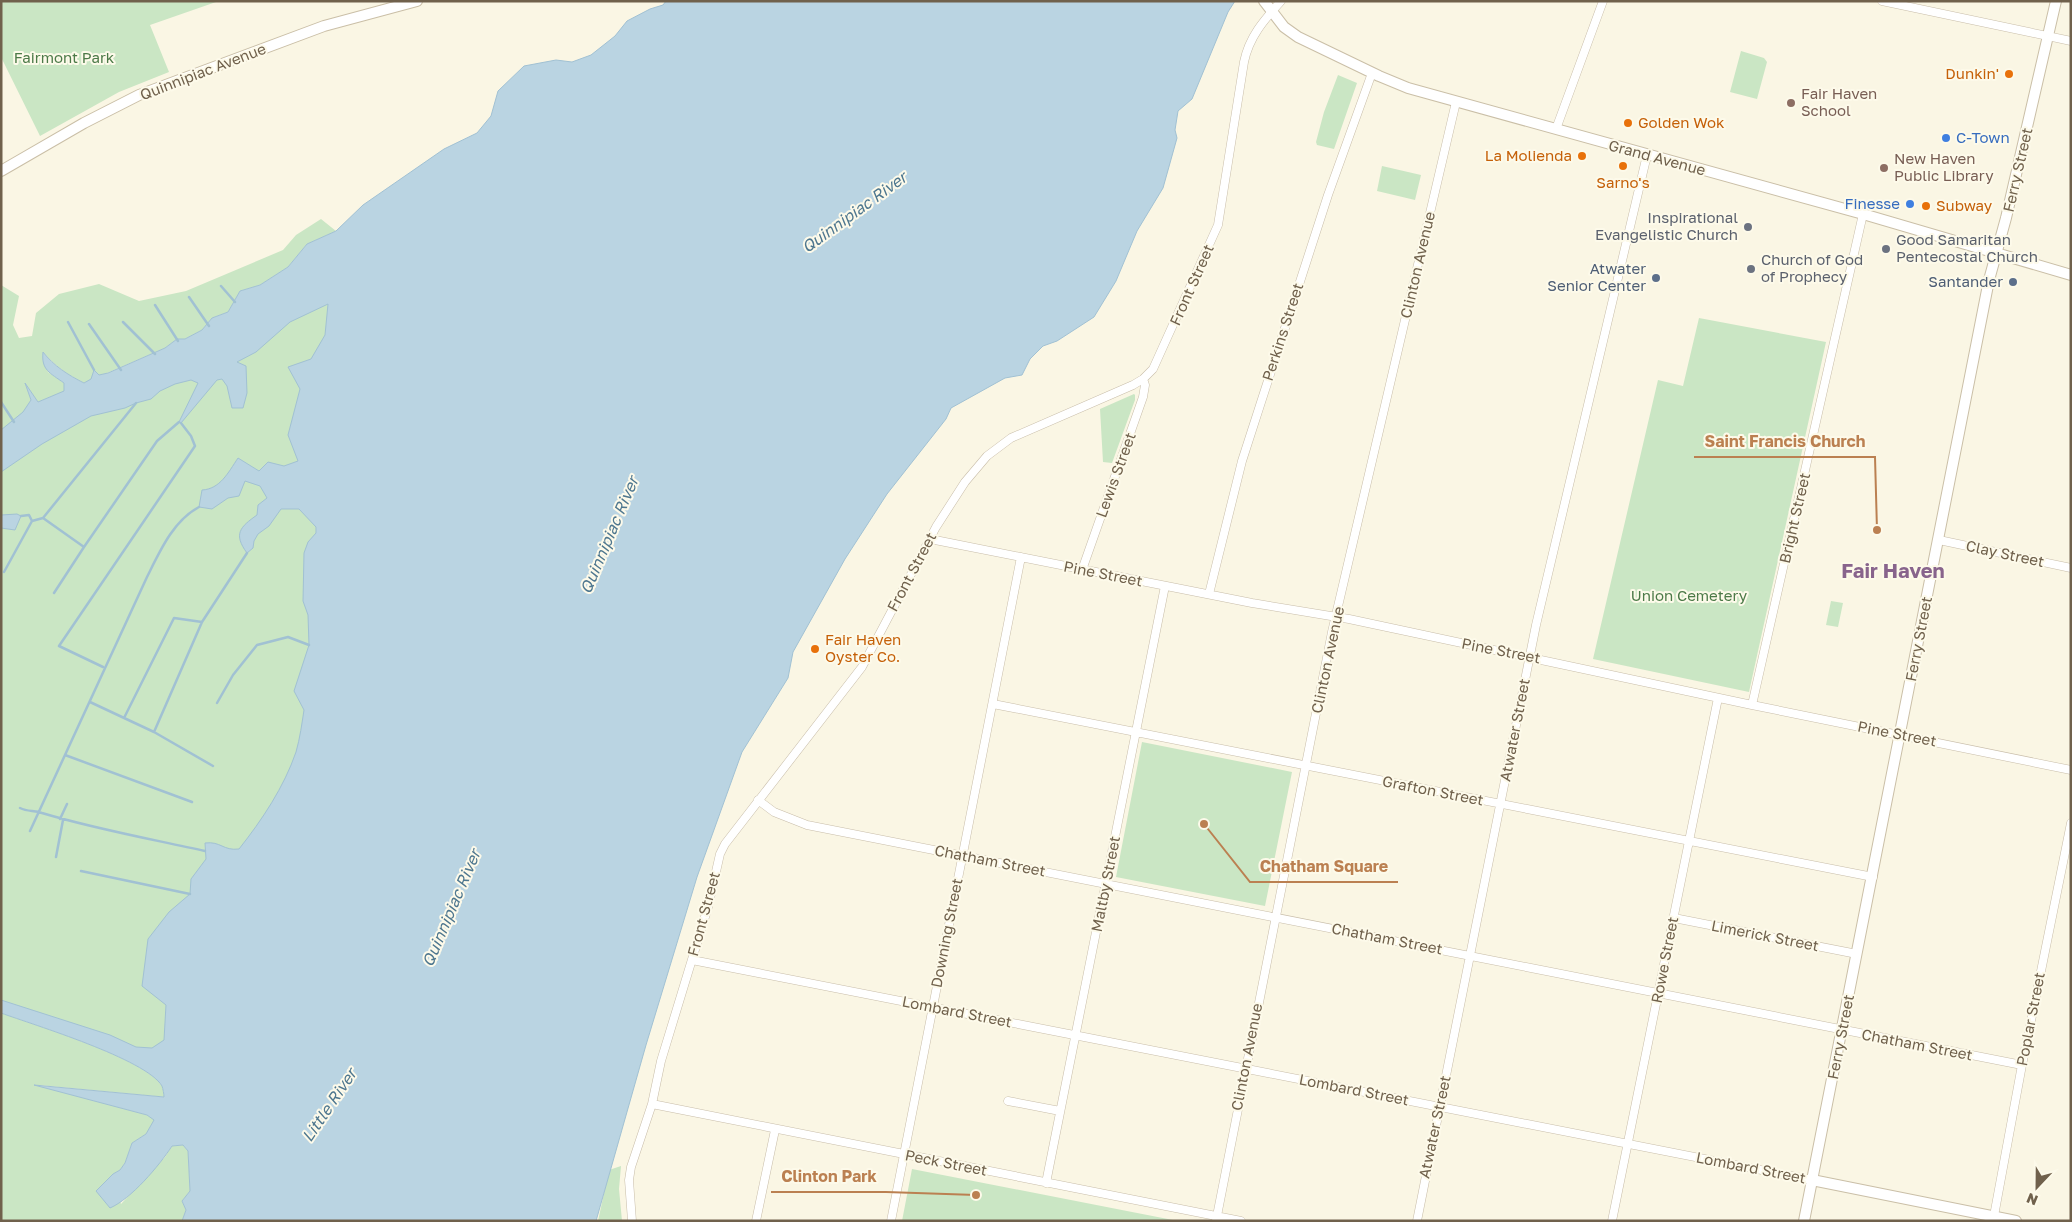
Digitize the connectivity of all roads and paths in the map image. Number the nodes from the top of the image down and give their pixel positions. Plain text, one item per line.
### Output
1 (417, 1) edge
2 (1264, 1) edge
3 (1281, 1) edge
4 (1603, 1) edge
5 (1882, 1) edge
6 (2056, 1) edge
7 (1272, 12) junction
8 (2048, 36) junction
9 (2071, 41) edge
10 (1372, 73) junction
11 (1456, 102) junction
12 (1556, 129) junction
13 (1647, 155) junction
14 (1, 171) edge
15 (1863, 214) junction
16 (1996, 253) junction
17 (2071, 275) edge
18 (1143, 379) junction
19 (930, 539) junction
20 (1939, 540) junction
21 (1021, 557) junction
22 (2071, 568) edge
23 (1082, 570) junction
24 (1165, 586) junction
25 (1209, 594) junction
26 (1336, 618) junction
27 (1529, 657) junction
28 (1718, 698) junction
29 (993, 704) junction
30 (1752, 705) junction
31 (1136, 732) junction
32 (1901, 734) junction
33 (1305, 766) junction
34 (2071, 770) edge
35 (758, 800) junction
36 (1500, 804) junction
37 (2071, 823) edge
38 (1690, 841) junction
39 (962, 855) junction
40 (1873, 877) junction
41 (1106, 884) junction
42 (1275, 917) junction
43 (1674, 918) junction
44 (1858, 954) junction
45 (1470, 955) junction
46 (692, 960) junction
47 (1658, 994) junction
48 (932, 1007) junction
49 (1842, 1030) junction
50 (1076, 1036) junction
51 (2022, 1065) junction
52 (1245, 1069) junction
53 (1008, 1101) dead end
54 (652, 1104) junction
55 (1440, 1107) junction
56 (1060, 1112) junction
57 (775, 1130) junction
58 (1628, 1144) junction
59 (905, 1155) junction
60 (1812, 1180) junction
61 (1046, 1183) junction
62 (1994, 1216) junction
63 (1216, 1218) edge
64 (633, 1221) edge
65 (756, 1221) edge
66 (891, 1221) edge
67 (1241, 1221) edge
68 (1417, 1221) edge
69 (1612, 1221) edge
70 (1804, 1221) edge
71 (2016, 1221) edge

1 - 14 main road, Quinnipiac Avenue
2 - 7 main road, Grand Avenue
3 - 7 street, Front Street
4 - 12 street
5 - 8 street
6 - 8 main road, Ferry Street
7 - 10 main road, Grand Avenue
7 - 18 street, Front Street
8 - 9 street
8 - 16 main road, Ferry Street
10 - 11 main road, Grand Avenue
10 - 25 street, Perkins Street
11 - 12 main road, Grand Avenue
11 - 26 street, Clinton Avenue
12 - 13 main road, Grand Avenue
13 - 15 main road, Grand Avenue
13 - 27 street, Atwater Street
15 - 16 main road, Grand Avenue
15 - 30 street, Bright Street
16 - 17 main road, Grand Avenue
16 - 20 main road, Ferry Street
18 - 19 street, Front Street
18 - 23 street, Lewis Street
19 - 21 street, Pine Street
19 - 35 street, Front Street
20 - 22 street, Clay Street
20 - 32 main road, Ferry Street
21 - 23 street, Pine Street
21 - 29 street, Downing Street
23 - 24 street, Pine Street
24 - 25 street, Pine Street
24 - 31 street, Maltby Street
25 - 26 street, Pine Street
26 - 27 street, Pine Street
26 - 33 street, Clinton Avenue
27 - 28 street, Pine Street
27 - 36 street, Atwater Street
28 - 30 street, Pine Street
28 - 38 street, Rowe Street
29 - 31 street, Grafton Street
29 - 39 street, Downing Street
30 - 32 street, Pine Street
31 - 33 street, Grafton Street
31 - 41 street, Maltby Street
32 - 34 street, Pine Street
32 - 40 main road, Ferry Street
33 - 36 street, Grafton Street
33 - 42 street, Clinton Avenue
35 - 39 street, Chatham Street
35 - 46 street, Front Street
36 - 38 street, Grafton Street
36 - 45 street, Atwater Street
37 - 51 street, Poplar Street
38 - 40 street, Grafton Street
38 - 43 street, Rowe Street
39 - 41 street, Chatham Street
39 - 48 street, Downing Street
40 - 44 main road, Ferry Street
41 - 42 street, Chatham Street
41 - 50 street, Maltby Street
42 - 45 street, Chatham Street
42 - 52 street, Clinton Avenue
43 - 44 street, Limerick Street
43 - 47 street, Rowe Street
44 - 49 main road, Ferry Street
45 - 47 street, Chatham Street
45 - 55 street, Atwater Street
46 - 48 street, Lombard Street
46 - 54 street, Front Street
47 - 49 street, Chatham Street
47 - 58 street, Rowe Street
48 - 50 street, Lombard Street
48 - 59 street, Downing Street
49 - 51 street, Chatham Street
49 - 60 main road, Ferry Street
50 - 52 street, Lombard Street
50 - 56 street, Maltby Street
51 - 62 street, Poplar Street
52 - 55 street, Lombard Street
52 - 63 street, Clinton Avenue
53 - 56 street
54 - 57 street, Peck Street
54 - 64 street, Front Street
55 - 58 street, Lombard Street
55 - 68 street, Atwater Street
56 - 61 street, Maltby Street
57 - 59 street, Peck Street
57 - 65 street
58 - 60 street, Lombard Street
58 - 69 street, Rowe Street
59 - 61 street, Peck Street
59 - 66 street, Downing Street
60 - 62 main road, Lombard Street
60 - 70 main road, Ferry Street
61 - 63 street, Peck Street
62 - 71 main road, Lombard Street
63 - 67 street, Peck Street

